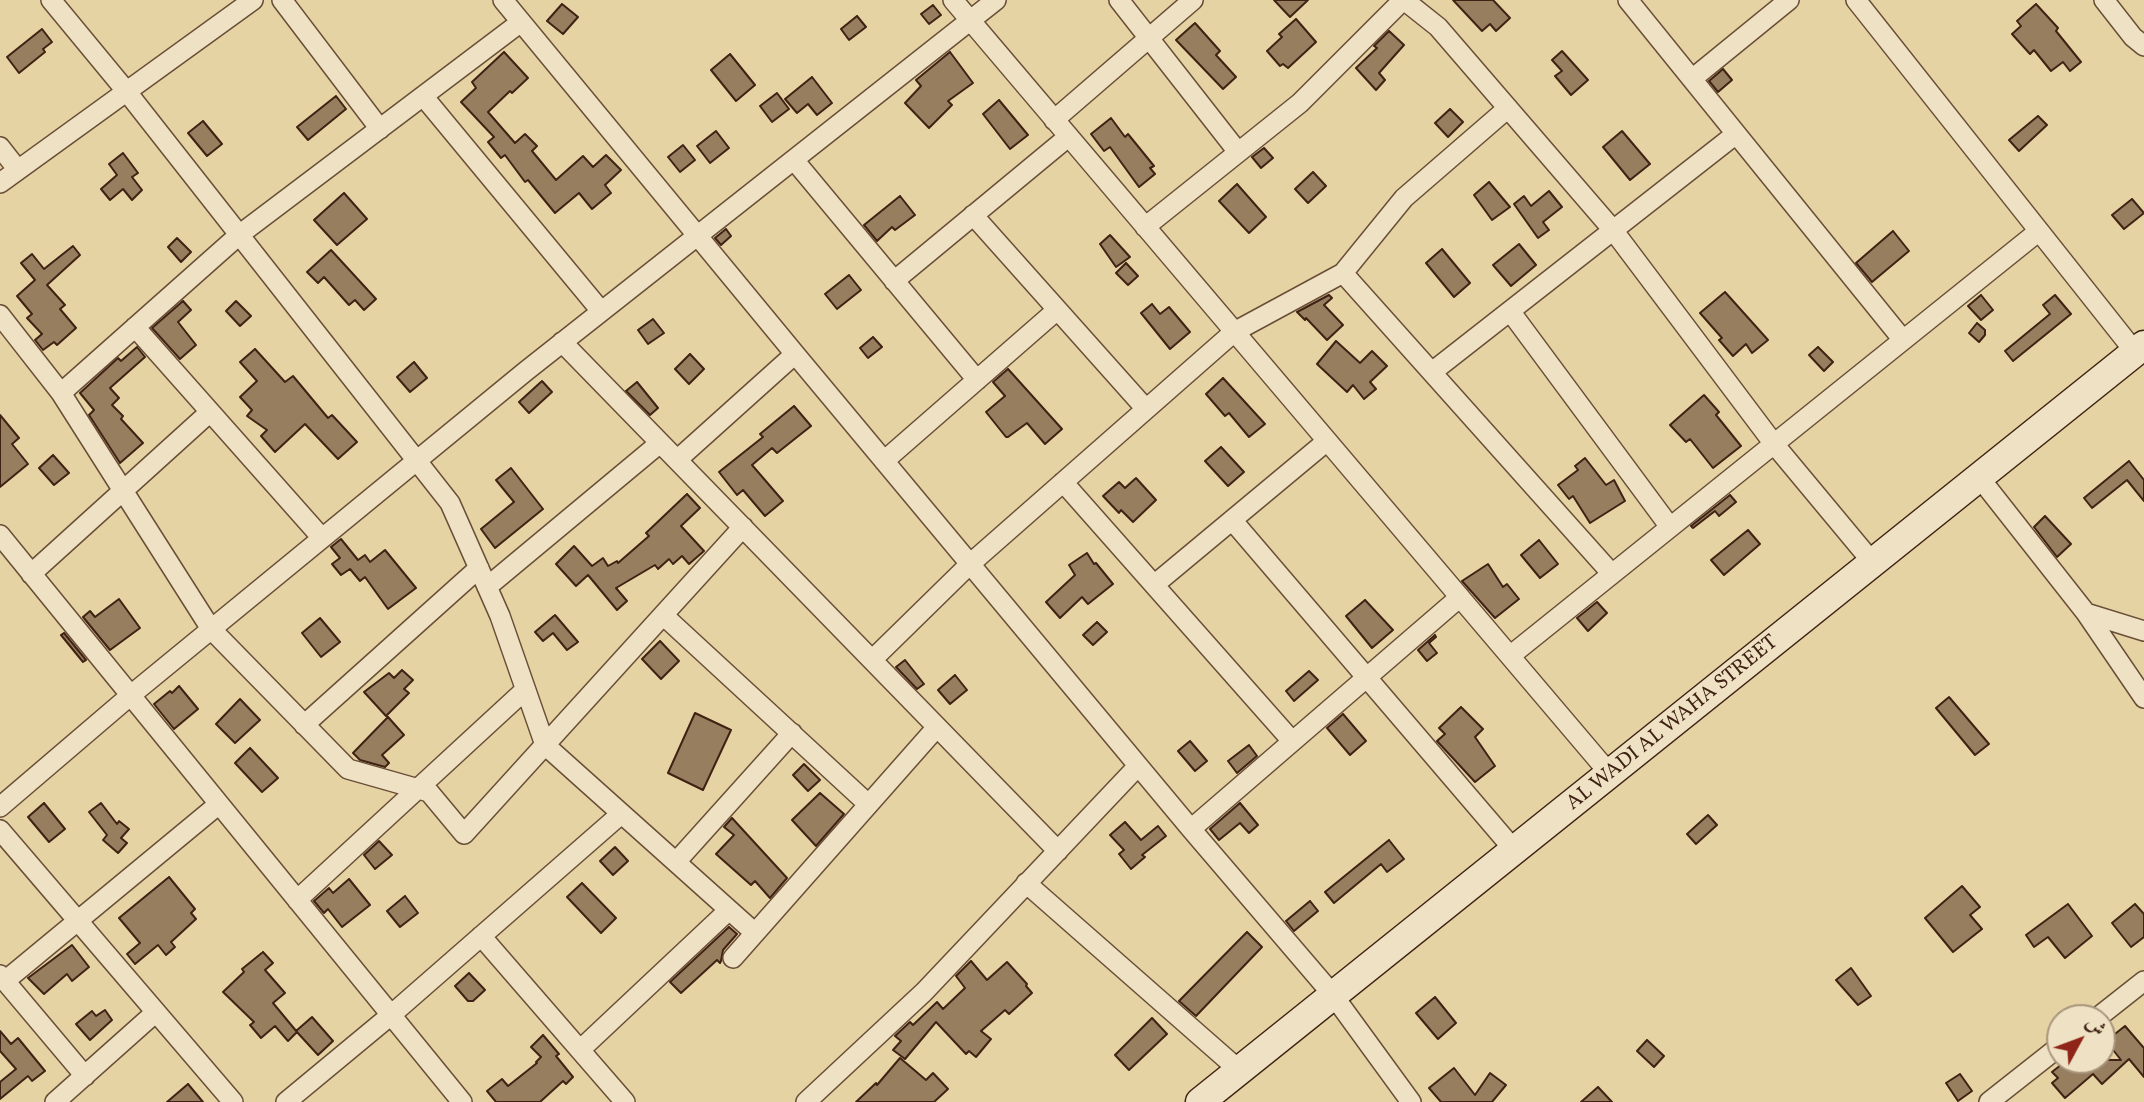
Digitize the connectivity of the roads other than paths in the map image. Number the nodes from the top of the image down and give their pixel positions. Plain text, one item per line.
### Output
1 (51, 0) edge
2 (253, 0) edge
3 (282, 0) edge
4 (503, 0) edge
5 (953, 0) edge
6 (996, 0) edge
7 (1119, 0) edge
8 (1193, 0) edge
9 (1403, 0) edge
10 (1628, 0) edge
11 (1790, 0) edge
12 (1856, 0) edge
13 (2104, 0) edge
14 (970, 21) junction
15 (521, 22) junction
16 (1149, 38) junction
17 (2144, 46) edge
18 (1692, 79) junction
19 (127, 93) junction
20 (423, 96) junction
21 (1508, 108) junction
22 (1054, 120) junction
23 (380, 129) junction
24 (1736, 134) junction
25 (1068, 137) junction
26 (0, 148) edge
27 (1238, 152) junction
28 (794, 160) junction
29 (18, 170) junction
30 (0, 183) edge
31 (973, 215) junction
32 (1145, 227) junction
33 (1613, 230) junction
34 (2039, 231) junction
35 (239, 235) junction
36 (697, 236) junction
37 (1343, 273) junction
38 (894, 281) junction
39 (1057, 310) junction
40 (601, 311) junction
41 (1510, 311) junction
42 (0, 315) edge
43 (135, 327) junction
44 (1234, 332) junction
45 (1903, 340) junction
46 (562, 342) junction
47 (2139, 349) edge
48 (795, 354) junction
49 (1432, 372) junction
50 (976, 380) junction
51 (61, 393) junction
52 (1146, 409) junction
53 (210, 412) junction
54 (1327, 441) junction
55 (660, 443) junction
56 (1774, 444) junction
57 (416, 460) junction
58 (677, 460) junction
59 (884, 461) junction
60 (1979, 477) junction
61 (1063, 482) junction
62 (123, 491) junction
63 (1231, 520) junction
64 (743, 527) junction
65 (1670, 527) junction
66 (0, 535) edge
67 (322, 538) junction
68 (1873, 563) junction
69 (970, 564) junction
70 (478, 568) junction
71 (31, 574) junction
72 (1612, 574) junction
73 (1154, 585) junction
74 (487, 587) junction
75 (1460, 597) junction
76 (2086, 613) junction
77 (663, 615) junction
78 (211, 629) junction
79 (2144, 631) edge
80 (1510, 656) junction
81 (872, 660) junction
82 (1366, 677) junction
83 (526, 690) junction
84 (131, 695) junction
85 (2144, 698) edge
86 (304, 725) junction
87 (937, 727) junction
88 (792, 733) junction
89 (1292, 741) junction
90 (545, 745) junction
91 (1138, 766) junction
92 (1610, 774) junction
93 (418, 789) junction
94 (219, 804) junction
95 (868, 804) junction
96 (0, 807) edge
97 (621, 814) junction
98 (1191, 829) junction
99 (0, 830) edge
100 (1058, 851) junction
101 (1515, 851) junction
102 (676, 862) junction
103 (1026, 883) junction
104 (297, 900) junction
105 (729, 910) junction
106 (78, 921) junction
107 (755, 933) junction
108 (481, 936) junction
109 (733, 958) dead end
110 (3, 978) edge
111 (2144, 981) edge
112 (1333, 995) junction
113 (2114, 1004) edge
114 (156, 1012) junction
115 (391, 1015) junction
116 (580, 1050) junction
117 (2046, 1057) edge
118 (1239, 1070) junction
119 (85, 1076) junction
120 (55, 1102) edge
121 (233, 1102) edge
122 (286, 1102) edge
123 (462, 1102) edge
124 (625, 1102) edge
125 (806, 1102) edge
126 (1200, 1102) edge
127 (1411, 1102) edge
128 (1989, 1102) edge

1 - 19 street
2 - 19 street
3 - 23 street
4 - 15 street
5 - 14 street
6 - 14 street
7 - 16 street
8 - 16 street
9 - 21 street
9 - 27 street
10 - 18 street
11 - 18 street
12 - 34 street
13 - 17 street
14 - 22 street
14 - 28 street
15 - 20 street
15 - 36 street
16 - 22 street
16 - 27 street
18 - 24 street
19 - 29 street
19 - 35 street
20 - 23 street
20 - 40 street
21 - 33 street
21 - 37 street
22 - 25 street
23 - 35 street
24 - 33 street
24 - 45 street
25 - 31 street
25 - 32 street
26 - 29 street
27 - 32 street
28 - 36 street
28 - 38 street
29 - 30 street
31 - 38 street
31 - 39 street
32 - 44 street
33 - 41 street
33 - 56 street
34 - 45 street
34 - 47 street
35 - 43 street
35 - 57 street
36 - 40 street
36 - 48 street
37 - 44 street
37 - 49 street
38 - 50 street
39 - 50 street
39 - 52 street
40 - 46 street
41 - 49 street
41 - 65 street
42 - 51 street
43 - 51 street
43 - 53 street
44 - 52 street
44 - 54 street
45 - 56 street
46 - 55 street
46 - 57 street
47 - 60 main road, AL WADI AL WAHA STREET
48 - 58 street
48 - 59 street
49 - 72 street
50 - 59 street
51 - 62 street
52 - 61 street
53 - 62 street
53 - 67 street
54 - 63 street
54 - 75 street
55 - 58 street
55 - 74 street
56 - 65 street
56 - 68 street
57 - 67 street
57 - 70 street
58 - 64 street
59 - 69 street
60 - 68 main road, AL WADI AL WAHA STREET
60 - 76 street
61 - 69 street
61 - 73 street
62 - 71 street
62 - 78 street
63 - 73 street
63 - 82 street
64 - 77 street
64 - 81 street
65 - 72 street
66 - 71 street
67 - 78 street
68 - 92 main road, AL WADI AL WAHA STREET
69 - 81 street
69 - 91 street
70 - 74 street
70 - 86 street
71 - 84 street
72 - 80 street
73 - 89 street
74 - 83 street
75 - 80 street
75 - 82 street
76 - 79 street
76 - 85 street
77 - 88 street
77 - 90 street
78 - 84 street
78 - 86 street
80 - 92 street
81 - 87 street
82 - 89 street
82 - 101 street
83 - 90 street
83 - 93 street
84 - 94 street
84 - 96 street
86 - 93 street
87 - 95 street
87 - 100 street
88 - 95 street
88 - 102 street
89 - 98 street
90 - 93 street
90 - 97 street
91 - 98 street
91 - 100 street
92 - 101 main road, AL WADI AL WAHA STREET
93 - 104 street
94 - 104 street
94 - 106 street
95 - 107 street
97 - 102 street
97 - 108 street
98 - 112 street
99 - 106 street
100 - 103 street
101 - 112 main road, AL WADI AL WAHA STREET
102 - 105 street
103 - 118 street
103 - 125 street
104 - 115 street
105 - 107 street
105 - 116 street
106 - 110 street
106 - 114 street
107 - 109 street
108 - 115 street
108 - 116 street
110 - 119 street
111 - 113 street
112 - 118 main road, AL WADI AL WAHA STREET
112 - 127 street
114 - 119 street
114 - 121 street
115 - 122 street
115 - 123 street
116 - 124 street
117 - 128 street
118 - 126 main road, AL WADI AL WAHA STREET
119 - 120 street

